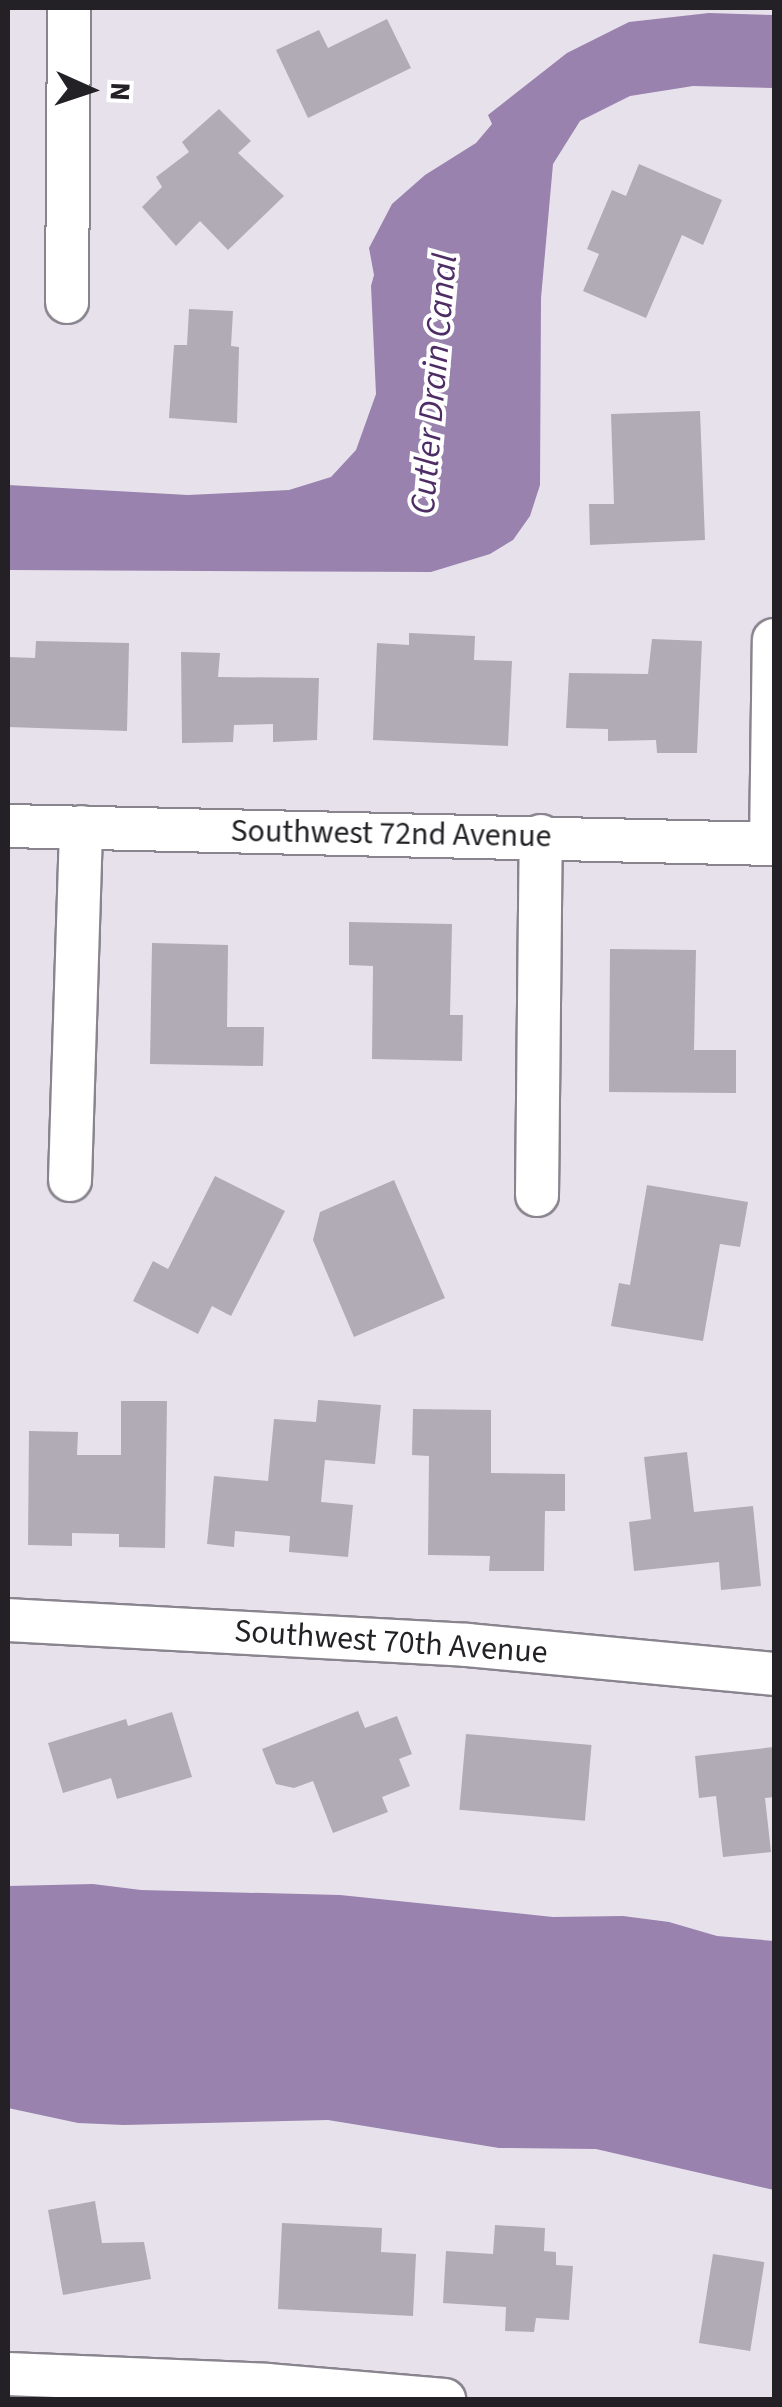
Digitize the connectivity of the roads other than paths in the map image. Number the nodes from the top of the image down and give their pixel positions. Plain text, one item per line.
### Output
1 (69, 8) edge
2 (67, 302) dead end
3 (774, 640) edge
4 (8, 826) edge
5 (81, 827) junction
6 (540, 836) junction
7 (773, 844) edge
8 (70, 1180) dead end
9 (537, 1196) dead end
10 (8, 1620) edge
11 (774, 1674) edge
12 (8, 2374) edge
13 (444, 2400) edge

1 - 2 street
3 - 7 street
4 - 5 street, Southwest 72nd Avenue
5 - 6 street, Southwest 72nd Avenue
5 - 8 street
6 - 7 street, Southwest 72nd Avenue
6 - 9 street
10 - 11 street, Southwest 70th Avenue
12 - 13 street

